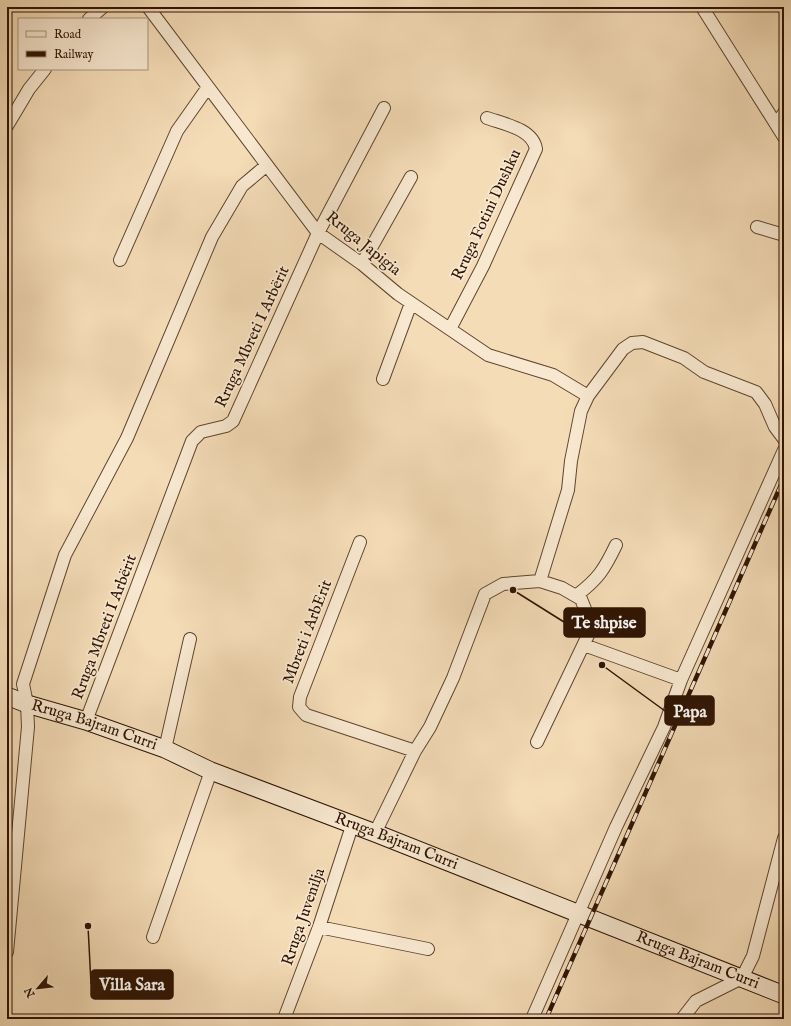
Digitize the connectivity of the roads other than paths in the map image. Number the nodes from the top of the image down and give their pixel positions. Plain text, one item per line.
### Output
1 (104, 7) edge
2 (148, 7) edge
3 (702, 7) edge
4 (90, 18) edge
5 (44, 70) edge
6 (208, 87) junction
7 (384, 108) dead end
8 (784, 113) edge
9 (487, 118) dead end
10 (777, 123) junction
11 (7, 126) edge
12 (784, 137) edge
13 (267, 165) junction
14 (410, 177) dead end
15 (757, 227) dead end
16 (318, 233) junction
17 (784, 235) edge
18 (120, 260) dead end
19 (362, 264) junction
20 (411, 303) junction
21 (450, 329) junction
22 (383, 379) dead end
23 (588, 396) junction
24 (784, 439) edge
25 (784, 450) edge
26 (360, 542) dead end
27 (616, 545) dead end
28 (540, 581) junction
29 (577, 595) junction
30 (190, 639) dead end
31 (584, 646) junction
32 (681, 680) junction
33 (7, 696) edge
34 (27, 704) junction
35 (86, 721) junction
36 (536, 742) dead end
37 (165, 749) junction
38 (416, 751) junction
39 (211, 771) junction
40 (352, 826) junction
41 (375, 833) junction
42 (784, 838) edge
43 (578, 913) junction
44 (319, 927) junction
45 (153, 937) dead end
46 (428, 949) dead end
47 (7, 952) edge
48 (742, 978) junction
49 (784, 994) edge
50 (284, 1019) edge
51 (532, 1019) edge
52 (682, 1019) edge

1 - 4 street
2 - 6 street, Rruga Japigia
3 - 10 street
5 - 11 street
6 - 13 street, Rruga Japigia
6 - 18 street
7 - 16 street, Rruga Mbreti I Arbërit
8 - 10 street
9 - 21 street, Rruga Fotini Dushku
10 - 12 street
13 - 16 street, Rruga Japigia
13 - 34 street
14 - 19 street
15 - 17 street
16 - 19 street, Rruga Japigia
16 - 35 street, Rruga Mbreti I Arbërit
19 - 20 street, Rruga Japigia
20 - 21 street, Rruga Japigia
20 - 22 street
21 - 23 street, Rruga Japigia
23 - 24 street
23 - 28 street
25 - 32 street
26 - 38 street, Mbreti i ArbErit
27 - 29 street
28 - 29 street
28 - 38 street
29 - 31 street
30 - 37 street
31 - 32 street
31 - 36 street
32 - 43 street
33 - 34 main road, Rruga Bajram Curri
34 - 35 main road, Rruga Bajram Curri
34 - 47 street
35 - 37 main road, Rruga Bajram Curri
37 - 39 main road, Rruga Bajram Curri
38 - 41 street
39 - 40 main road, Rruga Bajram Curri
39 - 45 street
40 - 41 main road, Rruga Bajram Curri
40 - 44 street, Rruga Juvenilja
41 - 43 main road, Rruga Bajram Curri
42 - 48 street
43 - 48 main road, Rruga Bajram Curri
43 - 51 street
44 - 46 street
44 - 50 street, Rruga Juvenilja
48 - 49 main road, Rruga Bajram Curri
48 - 52 street

